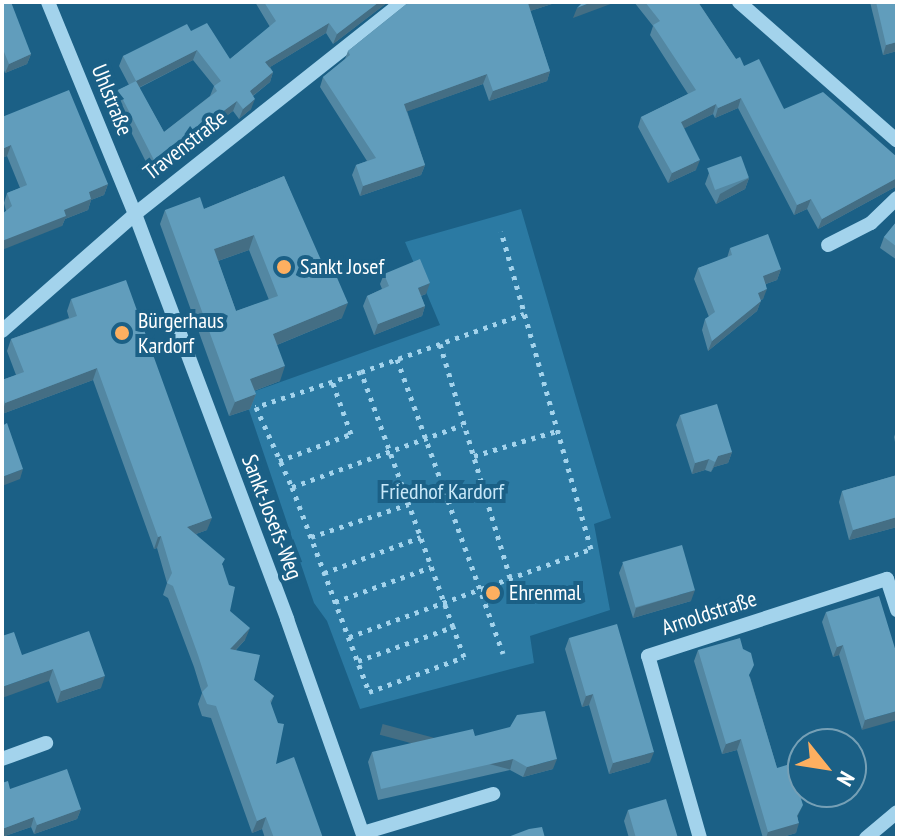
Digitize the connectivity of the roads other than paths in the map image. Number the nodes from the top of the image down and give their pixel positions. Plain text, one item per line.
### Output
1 (48, 2) edge
2 (402, 2) edge
3 (739, 2) edge
4 (897, 141) edge
5 (897, 198) edge
6 (135, 214) junction
7 (828, 245) dead end
8 (2, 331) edge
9 (897, 610) edge
10 (46, 743) dead end
11 (2, 759) edge
12 (493, 794) dead end
13 (897, 812) edge
14 (364, 835) edge
15 (700, 838) edge
16 (866, 838) edge

1 - 6 street, Uhlstraße
2 - 6 street, Travenstraße
3 - 4 street
5 - 7 street
6 - 8 street, Travenstraße
6 - 14 street, Sankt-Josefs-Weg
9 - 15 street, Arnoldstraße
10 - 11 street
12 - 14 street
13 - 16 street

